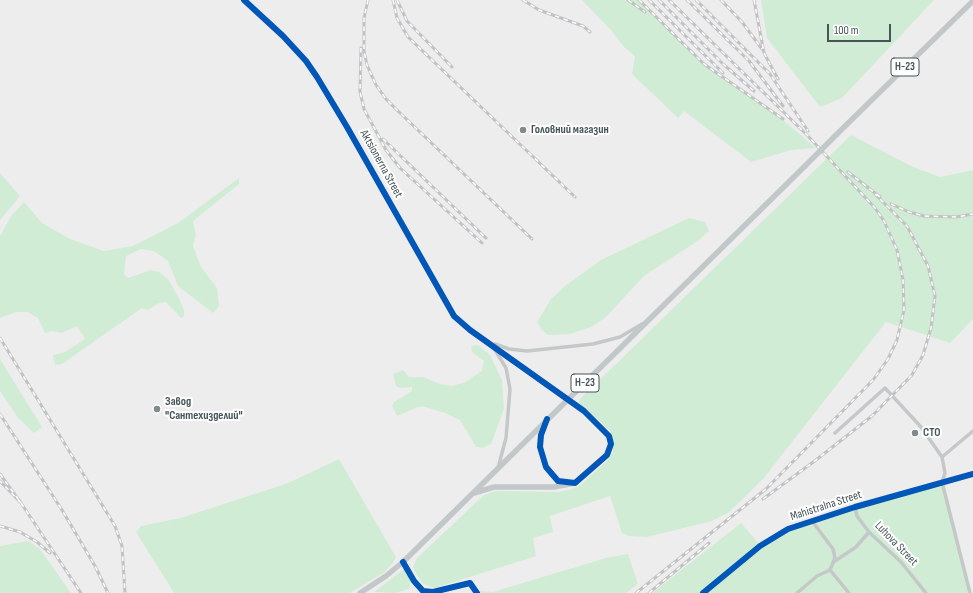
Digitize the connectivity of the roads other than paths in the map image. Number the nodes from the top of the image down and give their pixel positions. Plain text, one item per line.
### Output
1 (244, 0) edge
2 (973, 1) edge
3 (652, 317) junction
4 (490, 342) junction
5 (547, 419) junction
6 (973, 431) edge
7 (835, 433) dead end
8 (942, 456) junction
9 (498, 468) junction
10 (973, 474) edge
11 (942, 482) junction
12 (575, 483) junction
13 (471, 494) junction
14 (855, 507) junction
15 (812, 521) junction
16 (869, 532) junction
17 (403, 562) junction
18 (833, 564) junction
19 (830, 570) junction
20 (360, 593) edge
21 (477, 593) edge
22 (703, 593) edge
23 (797, 593) edge
24 (849, 593) edge
25 (926, 593) edge
26 (970, 593) edge

1 - 4 street, Aktsionerna Street
2 - 3 main road, Н-23, bridge
3 - 4 street
3 - 5 main road, Н-23
4 - 9 street
4 - 12 street, bridge
5 - 9 main road, Н-23
5 - 12 street
6 - 8 street
7 - 8 street
8 - 11 street
9 - 13 main road, Н-23
10 - 11 street, Mahistralna Street
11 - 14 street, Mahistralna Street
11 - 26 street
12 - 13 main road
13 - 17 main road, Н-23
14 - 15 street, Mahistralna Street
14 - 16 street, Luhova Street
15 - 18 street
15 - 22 street, Mahistralna Street
16 - 18 street
16 - 25 street, Luhova Street
17 - 20 main road, Н-23
17 - 21 street
18 - 19 street
19 - 23 street
19 - 24 street

